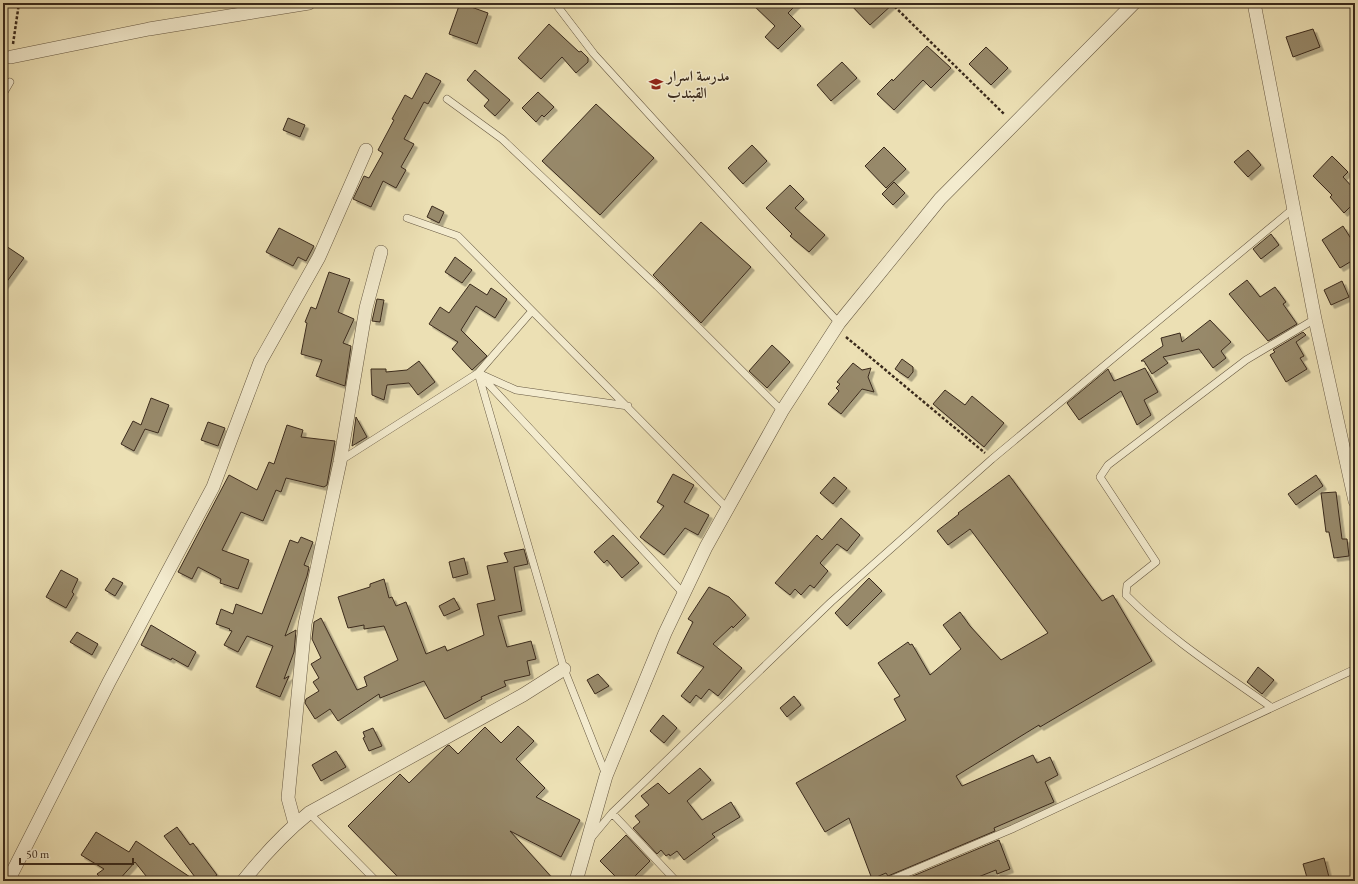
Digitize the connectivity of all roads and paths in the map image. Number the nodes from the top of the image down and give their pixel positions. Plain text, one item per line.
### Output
1 (309, 3) edge
2 (555, 3) edge
3 (891, 3) edge
4 (1134, 3) edge
5 (1254, 3) edge
6 (11, 57) dead end
7 (10, 82) dead end
8 (3, 94) edge
9 (447, 99) dead end
10 (1015, 124) junction
11 (366, 150) dead end
12 (1294, 208) junction
13 (407, 218) dead end
14 (382, 252) dead end
15 (532, 311) junction
16 (1315, 319) junction
17 (837, 325) junction
18 (478, 373) junction
19 (628, 406) junction
20 (782, 411) junction
21 (992, 459) junction
22 (340, 462) junction
23 (1355, 501) edge
24 (728, 509) junction
25 (684, 594) junction
26 (564, 669) junction
27 (1355, 669) edge
28 (1271, 708) junction
29 (606, 776) junction
30 (309, 813) junction
31 (612, 813) junction
32 (295, 824) junction
33 (586, 845) junction
34 (8, 881) edge
35 (244, 881) edge
36 (376, 881) edge
37 (576, 881) edge
38 (676, 881) edge
39 (888, 881) edge

1 - 6 street
2 - 17 lane
3 - 10 path
4 - 10 street
5 - 12 street
7 - 8 lane
9 - 20 lane
10 - 17 street
11 - 34 street
12 - 16 street
12 - 21 lane
13 - 15 lane
14 - 22 street
15 - 18 lane
15 - 19 lane
16 - 23 street
16 - 28 lane
17 - 20 street
17 - 21 path
18 - 19 lane
18 - 22 lane
18 - 25 lane
18 - 26 lane
19 - 24 lane
20 - 24 street
21 - 31 lane
22 - 32 street
24 - 25 street
25 - 29 street
26 - 29 lane
26 - 30 street
27 - 28 lane
28 - 39 lane
29 - 33 street
30 - 32 street
30 - 36 lane
31 - 33 lane
31 - 38 lane
32 - 35 street
33 - 37 street

